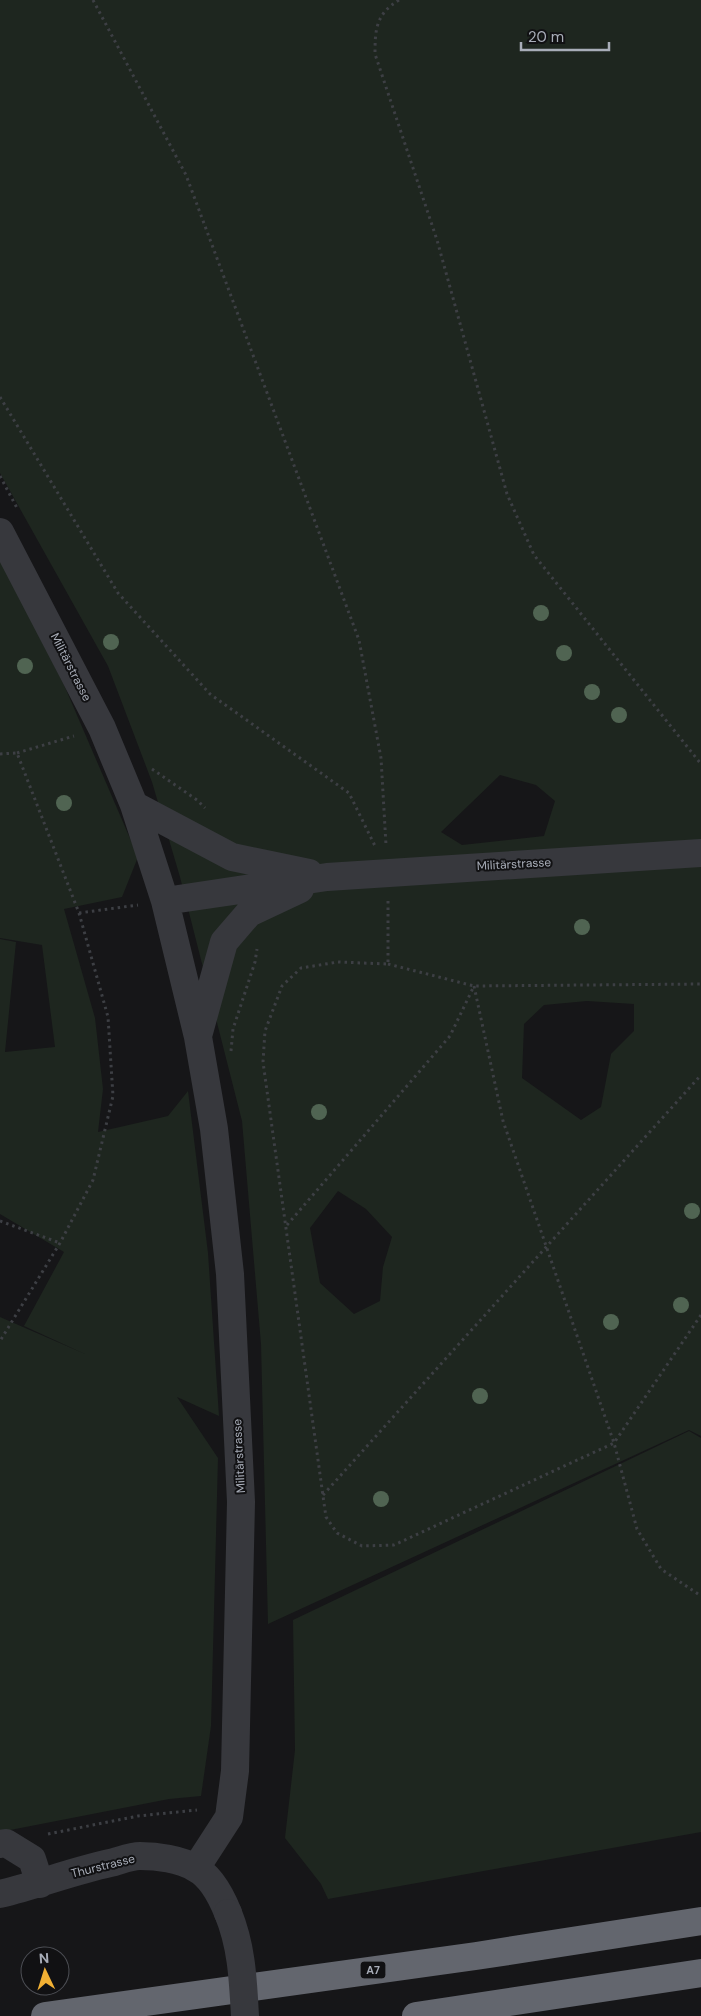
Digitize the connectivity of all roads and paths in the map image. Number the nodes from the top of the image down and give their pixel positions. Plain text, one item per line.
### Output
1 (92, 0) edge
2 (399, 0) edge
3 (0, 397) edge
4 (0, 532) edge
5 (102, 728) junction
6 (17, 753) junction
7 (0, 754) edge
8 (701, 764) edge
9 (134, 805) junction
10 (701, 853) edge
11 (388, 872) junction
12 (327, 877) junction
13 (165, 901) junction
14 (79, 913) junction
15 (388, 964) junction
16 (701, 984) edge
17 (474, 986) junction
18 (198, 1037) junction
19 (701, 1075) edge
20 (0, 1221) edge
21 (286, 1226) junction
22 (60, 1243) junction
23 (546, 1247) junction
24 (701, 1315) edge
25 (0, 1341) edge
26 (614, 1443) junction
27 (323, 1496) junction
28 (701, 1596) edge
29 (198, 1810) dead end
30 (3, 1844) edge
31 (196, 1868) junction
32 (40, 1884) junction
33 (0, 1894) edge
34 (701, 1921) edge
35 (701, 1973) edge
36 (46, 2016) edge
37 (245, 2016) edge
38 (416, 2016) edge

1 - 11 path
2 - 8 path
3 - 11 path
4 - 5 street, Militärstrasse
5 - 6 path
5 - 9 street, Militärstrasse
6 - 7 path
6 - 14 path
9 - 12 street, Militärstrasse
9 - 13 street, Militärstrasse
10 - 11 street, Militärstrasse
11 - 12 street, Militärstrasse
11 - 15 path
12 - 13 street, Militärstrasse
12 - 18 street, Militärstrasse
13 - 14 path
13 - 18 street, Militärstrasse
14 - 22 path
15 - 17 path
15 - 21 path
16 - 17 path
17 - 21 path
17 - 23 path
18 - 31 street, Militärstrasse
19 - 23 path
20 - 22 path
21 - 27 path
22 - 25 path
23 - 26 path
23 - 27 path
24 - 26 path
26 - 27 path
26 - 28 path
29 - 30 path
30 - 32 street
31 - 32 street, Thurstrasse
31 - 37 street, bridge
32 - 33 street, Thurstrasse
34 - 36 highway, A7
35 - 38 highway

